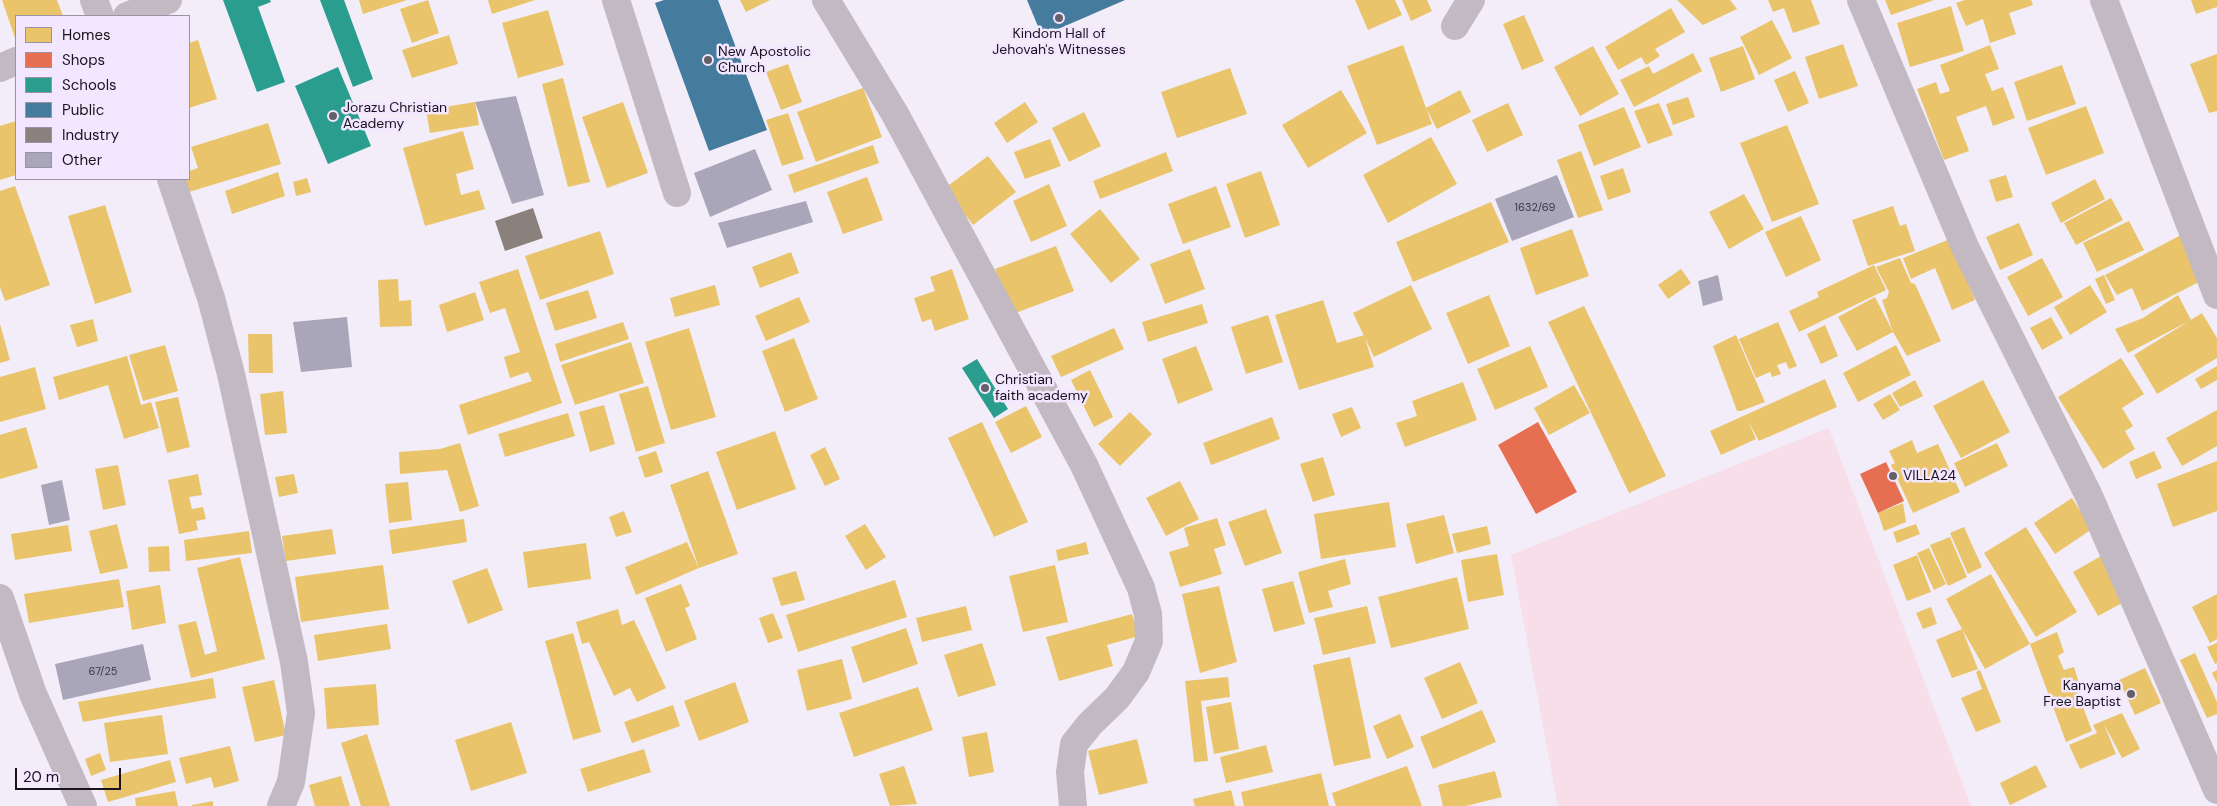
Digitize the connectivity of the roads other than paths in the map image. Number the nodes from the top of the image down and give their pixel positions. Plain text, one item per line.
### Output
1 (94, 0) edge
2 (168, 0) edge
3 (616, 0) edge
4 (826, 0) edge
5 (1471, 0) edge
6 (1861, 0) edge
7 (2104, 0) edge
8 (100, 15) edge
9 (130, 15) edge
10 (1455, 26) dead end
11 (15, 61) edge
12 (0, 68) edge
13 (172, 180) edge
14 (677, 193) dead end
15 (2217, 295) edge
16 (0, 598) edge
17 (2217, 790) edge
18 (83, 806) edge
19 (281, 806) edge
20 (1073, 806) edge

1 - 8 street
2 - 9 street
3 - 14 street
4 - 20 street
5 - 10 street
6 - 17 street
7 - 15 street
11 - 12 street
13 - 19 street
16 - 18 street

